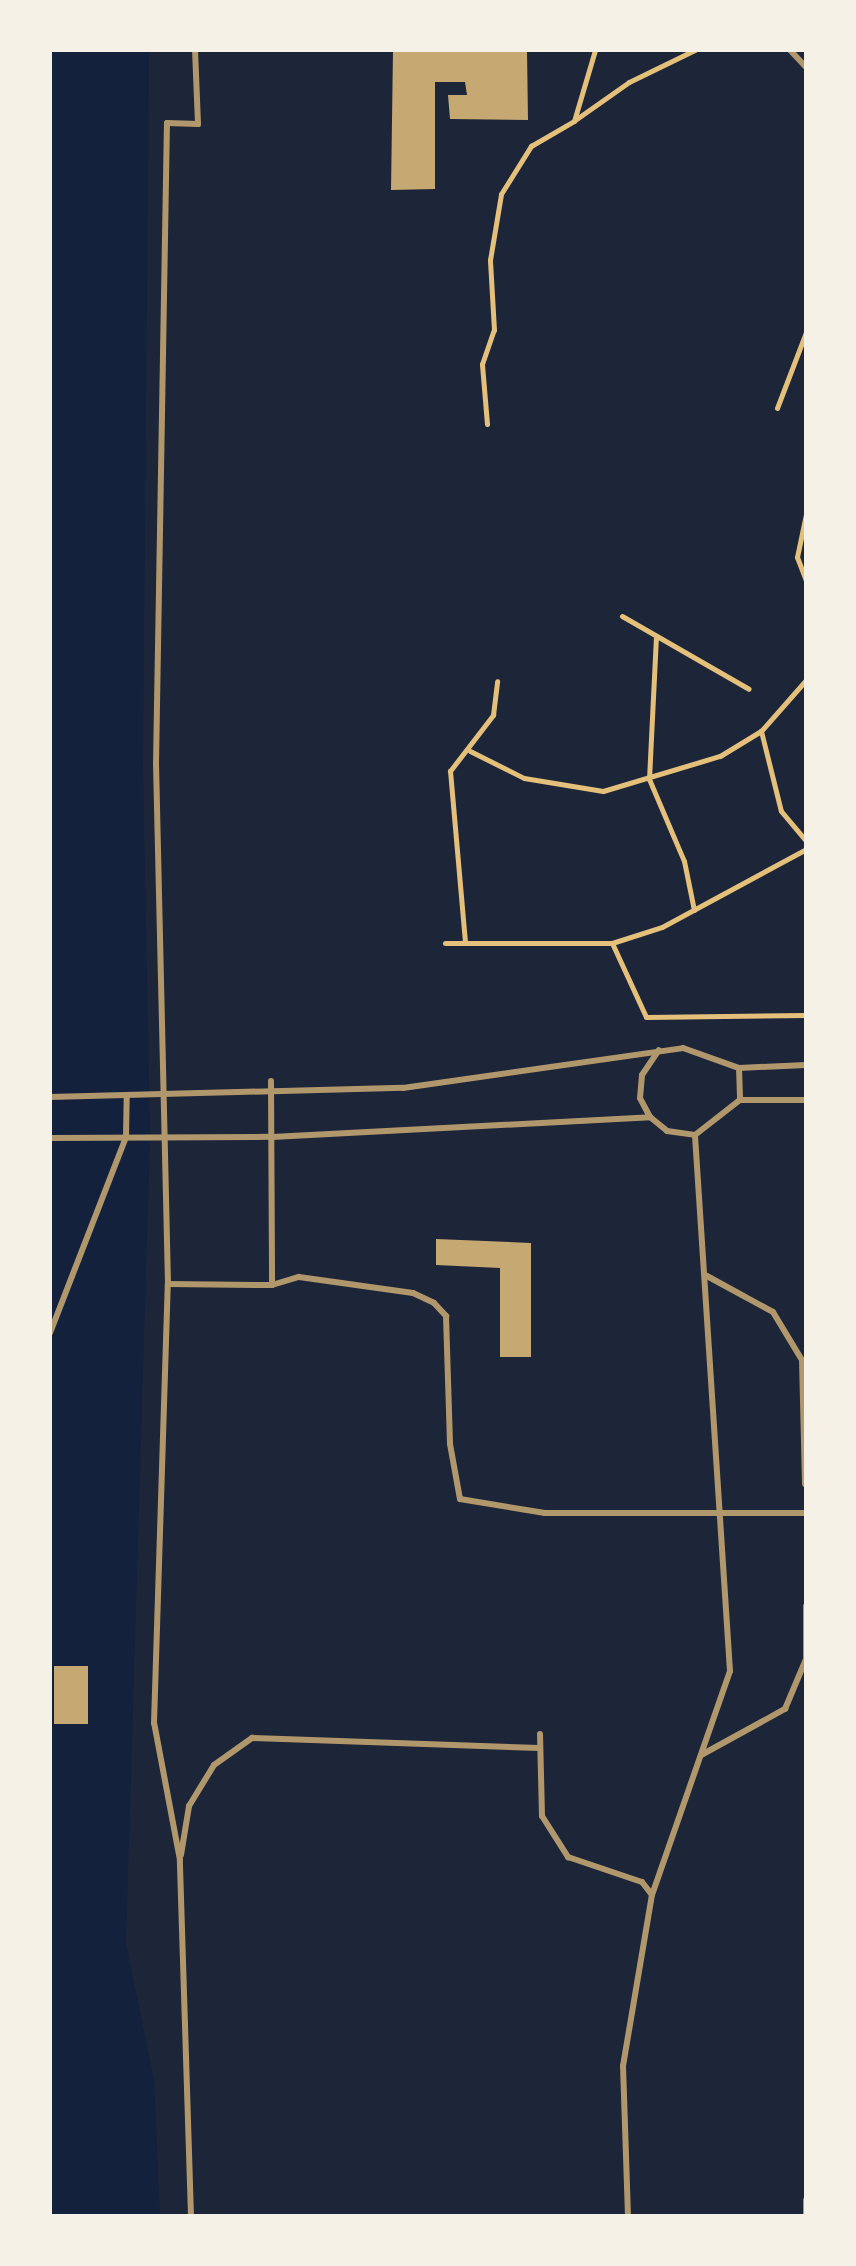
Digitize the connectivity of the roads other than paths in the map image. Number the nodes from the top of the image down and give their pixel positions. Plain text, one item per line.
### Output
1 (195, 50) edge
2 (790, 50) edge
3 (806, 67) edge
4 (659, 1050) junction
5 (806, 1065) edge
6 (739, 1068) junction
7 (271, 1081) dead end
8 (271, 1096) junction
9 (50, 1097) edge
10 (127, 1098) junction
11 (162, 1099) junction
12 (740, 1100) junction
13 (806, 1100) edge
14 (650, 1117) junction
15 (695, 1135) junction
16 (126, 1137) junction
17 (163, 1137) junction
18 (272, 1137) junction
19 (50, 1138) edge
20 (707, 1276) junction
21 (168, 1284) junction
22 (272, 1285) junction
23 (50, 1333) edge
24 (805, 1484) edge
25 (723, 1512) junction
26 (806, 1513) edge
27 (806, 1606) edge
28 (540, 1734) dead end
29 (540, 1748) junction
30 (703, 1754) junction
31 (180, 1860) junction
32 (652, 1895) junction
33 (806, 2200) edge
34 (191, 2216) edge
35 (628, 2216) edge
36 (806, 2216) edge

1 - 11 lane
2 - 3 lane
4 - 6 lane
4 - 8 lane
4 - 14 lane
5 - 6 lane
6 - 12 lane
7 - 8 lane
8 - 11 lane
8 - 18 lane
9 - 10 lane
10 - 11 lane
10 - 16 lane
11 - 17 lane
12 - 13 lane
12 - 15 lane
14 - 15 lane
14 - 18 lane
15 - 20 lane
16 - 17 lane
16 - 19 lane
16 - 23 lane
17 - 18 lane
17 - 21 lane
18 - 22 lane
20 - 24 lane
20 - 25 lane
21 - 22 lane
21 - 31 lane
22 - 25 lane
25 - 26 lane
25 - 30 lane
27 - 30 lane
28 - 29 lane
29 - 31 lane
29 - 32 lane
30 - 32 lane
31 - 34 lane
32 - 35 lane
33 - 36 lane

